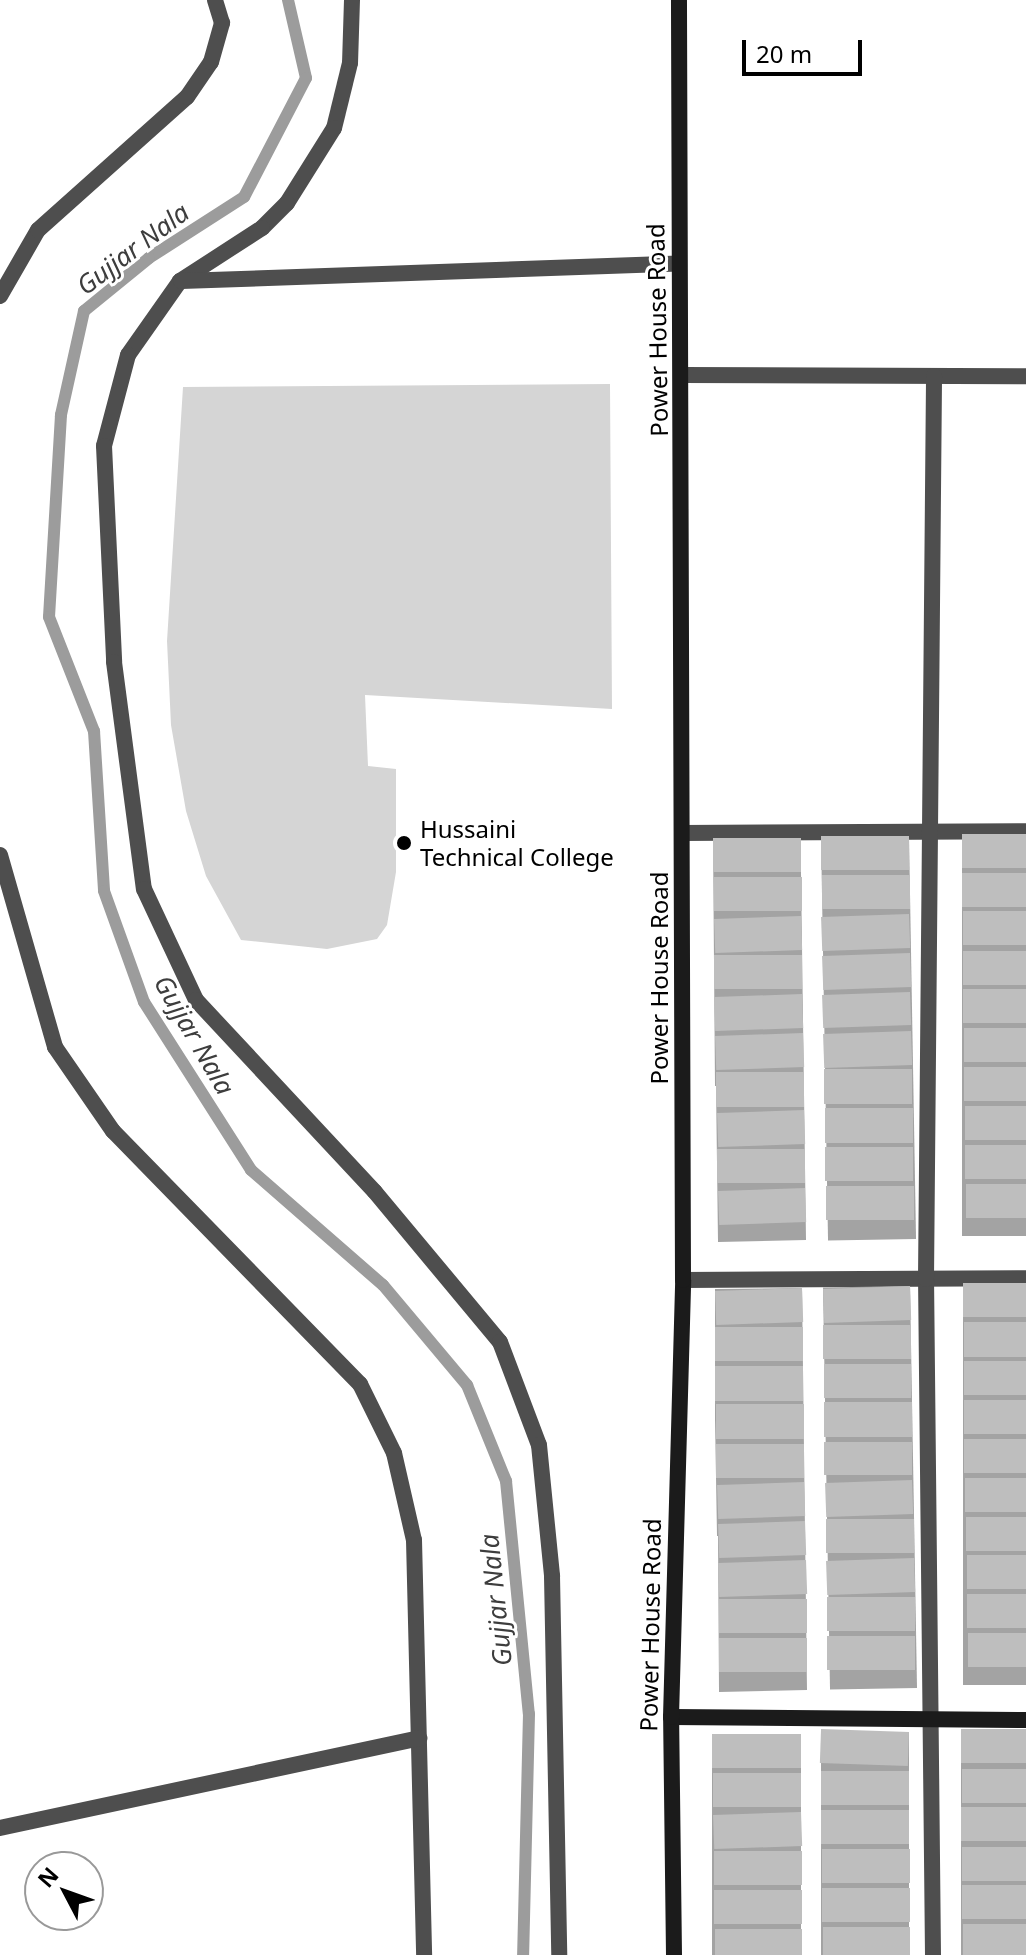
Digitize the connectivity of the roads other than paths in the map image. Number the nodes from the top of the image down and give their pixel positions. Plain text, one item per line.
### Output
1 (215, 0) edge
2 (352, 0) edge
3 (679, 0) edge
4 (679, 264) junction
5 (180, 281) junction
6 (0, 296) edge
7 (682, 375) junction
8 (934, 376) junction
9 (1026, 376) edge
10 (933, 831) junction
11 (1026, 831) edge
12 (682, 833) junction
13 (0, 855) edge
14 (1026, 1278) edge
15 (926, 1279) junction
16 (683, 1280) junction
17 (671, 1717) junction
18 (1026, 1720) edge
19 (931, 1721) junction
20 (419, 1738) junction
21 (0, 1828) edge
22 (424, 1955) edge
23 (559, 1955) edge
24 (674, 1955) edge
25 (933, 1955) edge

1 - 6 street
2 - 5 street
3 - 4 street, Power House Road
4 - 5 street
4 - 7 street, Power House Road
5 - 23 street
7 - 8 street
7 - 12 street, Power House Road
8 - 9 street
8 - 10 street
10 - 11 street
10 - 12 street
10 - 15 street
12 - 16 street, Power House Road
13 - 20 street
14 - 15 street
15 - 16 street
15 - 19 street
16 - 17 street, Power House Road
17 - 19 street
17 - 24 street, Power House Road
18 - 19 street
19 - 25 street
20 - 21 street
20 - 22 street

